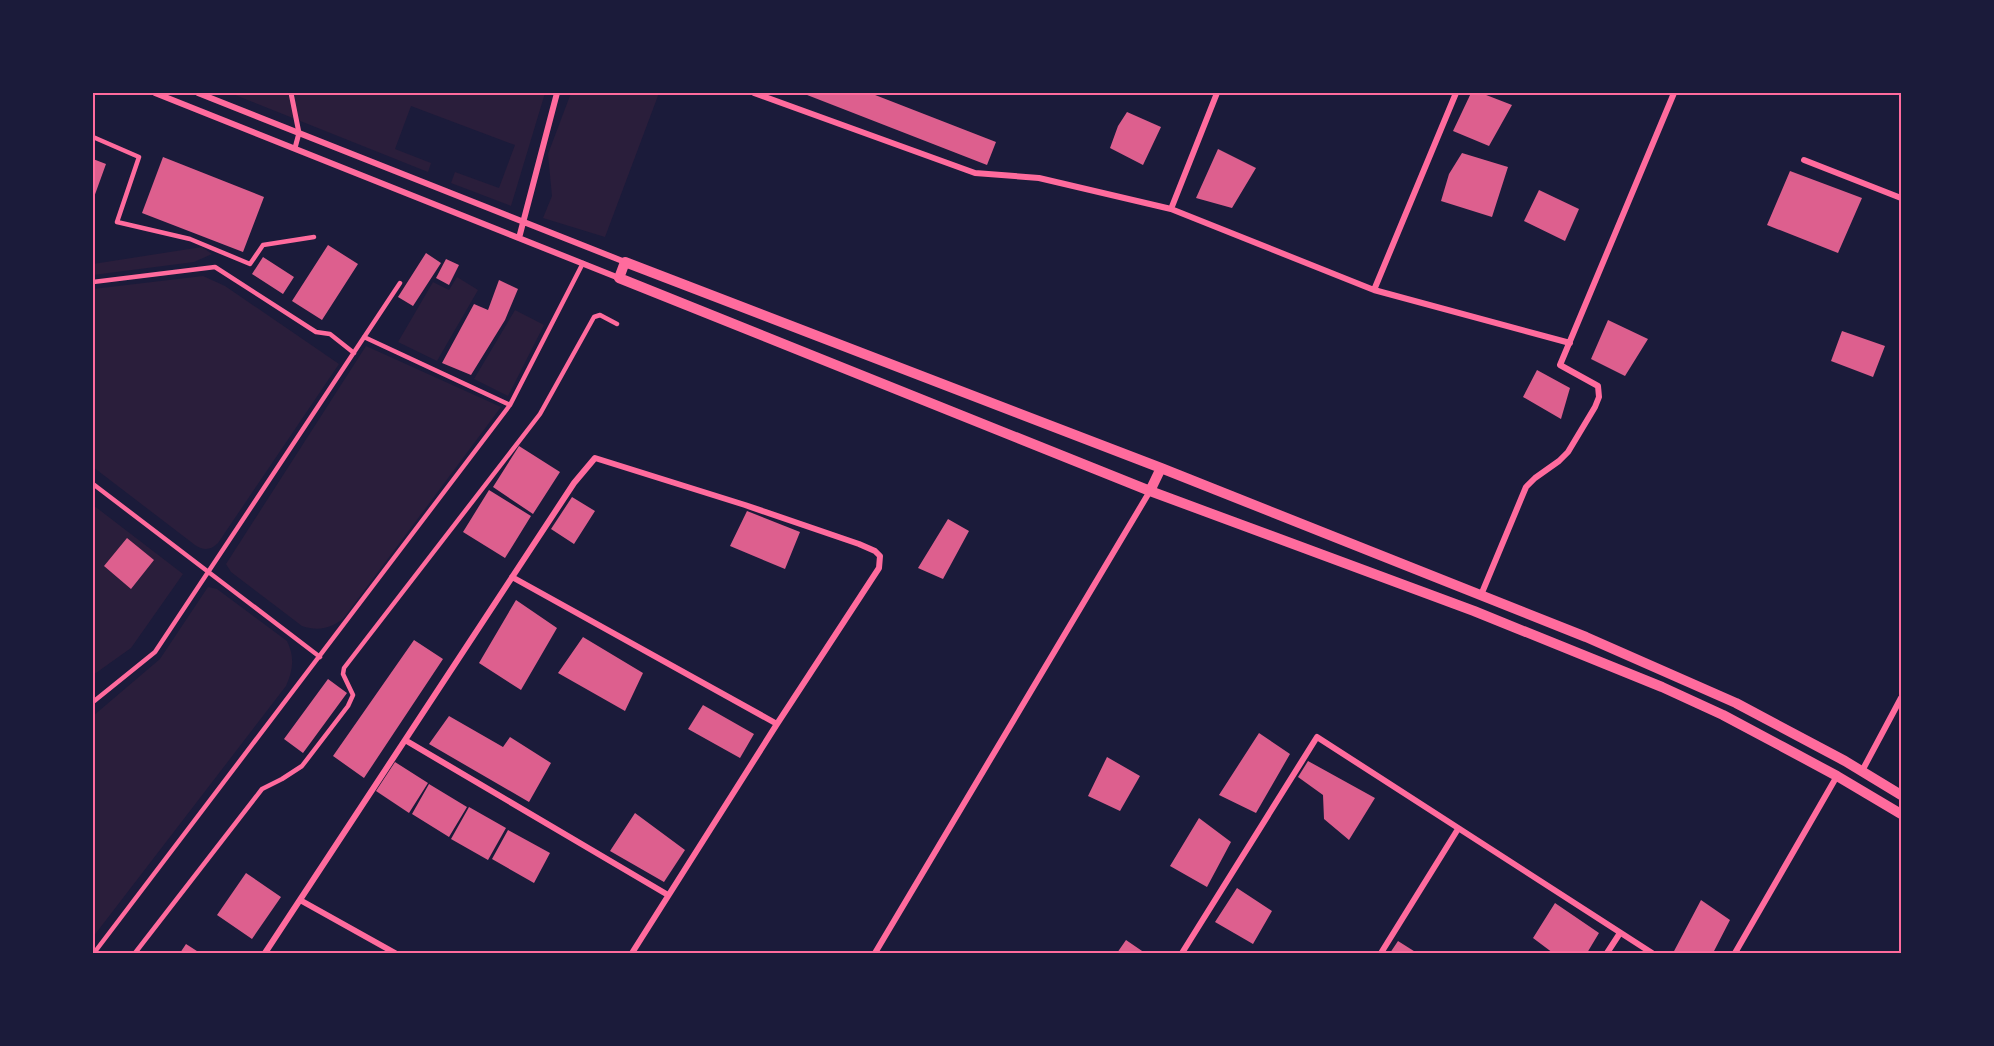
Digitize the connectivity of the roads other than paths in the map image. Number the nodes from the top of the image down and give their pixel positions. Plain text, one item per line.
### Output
1 (155, 93) edge
2 (198, 93) edge
3 (291, 93) edge
4 (557, 93) edge
5 (754, 93) edge
6 (1217, 93) edge
7 (1456, 93) edge
8 (1674, 93) edge
9 (299, 133) junction
10 (93, 137) edge
11 (294, 148) junction
12 (1804, 160) dead end
13 (1901, 198) edge
14 (1171, 209) junction
15 (524, 222) junction
16 (314, 237) dead end
17 (519, 238) junction
18 (625, 262) junction
19 (583, 263) junction
20 (619, 278) junction
21 (93, 282) edge
22 (400, 283) dead end
23 (1374, 290) junction
24 (617, 324) dead end
25 (364, 337) junction
26 (1570, 343) junction
27 (354, 353) junction
28 (987, 402) junction
29 (510, 405) junction
30 (978, 422) junction
31 (1161, 468) junction
32 (93, 484) edge
33 (1150, 491) junction
34 (208, 572) junction
35 (512, 577) junction
36 (1481, 595) junction
37 (1473, 611) junction
38 (320, 657) junction
39 (1901, 698) edge
40 (93, 702) edge
41 (777, 724) junction
42 (405, 740) junction
43 (1845, 761) junction
44 (1862, 771) junction
45 (1837, 776) junction
46 (1855, 786) junction
47 (1901, 795) edge
48 (1901, 814) edge
49 (1458, 829) junction
50 (668, 895) junction
51 (300, 900) junction
52 (1620, 933) junction
53 (94, 953) edge
54 (135, 953) edge
55 (265, 953) edge
56 (394, 953) edge
57 (632, 953) edge
58 (875, 953) edge
59 (1182, 953) edge
60 (1381, 953) edge
61 (1607, 953) edge
62 (1652, 953) edge
63 (1735, 953) edge

1 - 11 street
2 - 9 street
3 - 9 street
4 - 15 street
5 - 14 street
6 - 14 street
7 - 23 street
8 - 26 street
9 - 11 street
9 - 15 street
10 - 16 lane
11 - 17 street
12 - 13 street
14 - 23 street
15 - 17 street
15 - 18 street
17 - 19 street
18 - 20 street
18 - 28 street
19 - 20 street
19 - 29 lane
20 - 30 street
21 - 27 lane
22 - 25 lane
23 - 26 street
24 - 54 lane
25 - 27 lane
25 - 29 lane
26 - 36 street
27 - 34 lane
28 - 30 street
28 - 31 street
29 - 38 lane
30 - 33 street
31 - 33 street
31 - 36 street
32 - 34 lane
33 - 37 street
33 - 58 street
34 - 38 lane
34 - 40 lane
35 - 41 street
35 - 41 street
35 - 42 street
36 - 37 street
36 - 43 street
37 - 45 street
38 - 53 lane
39 - 44 street
41 - 50 street
42 - 50 street
42 - 51 street
43 - 44 street
43 - 45 street
44 - 46 street
44 - 47 street
45 - 46 street
45 - 63 street
46 - 48 street
49 - 52 street
49 - 59 street
49 - 60 street
50 - 57 street
51 - 55 street
51 - 56 street
52 - 61 street
52 - 62 street

